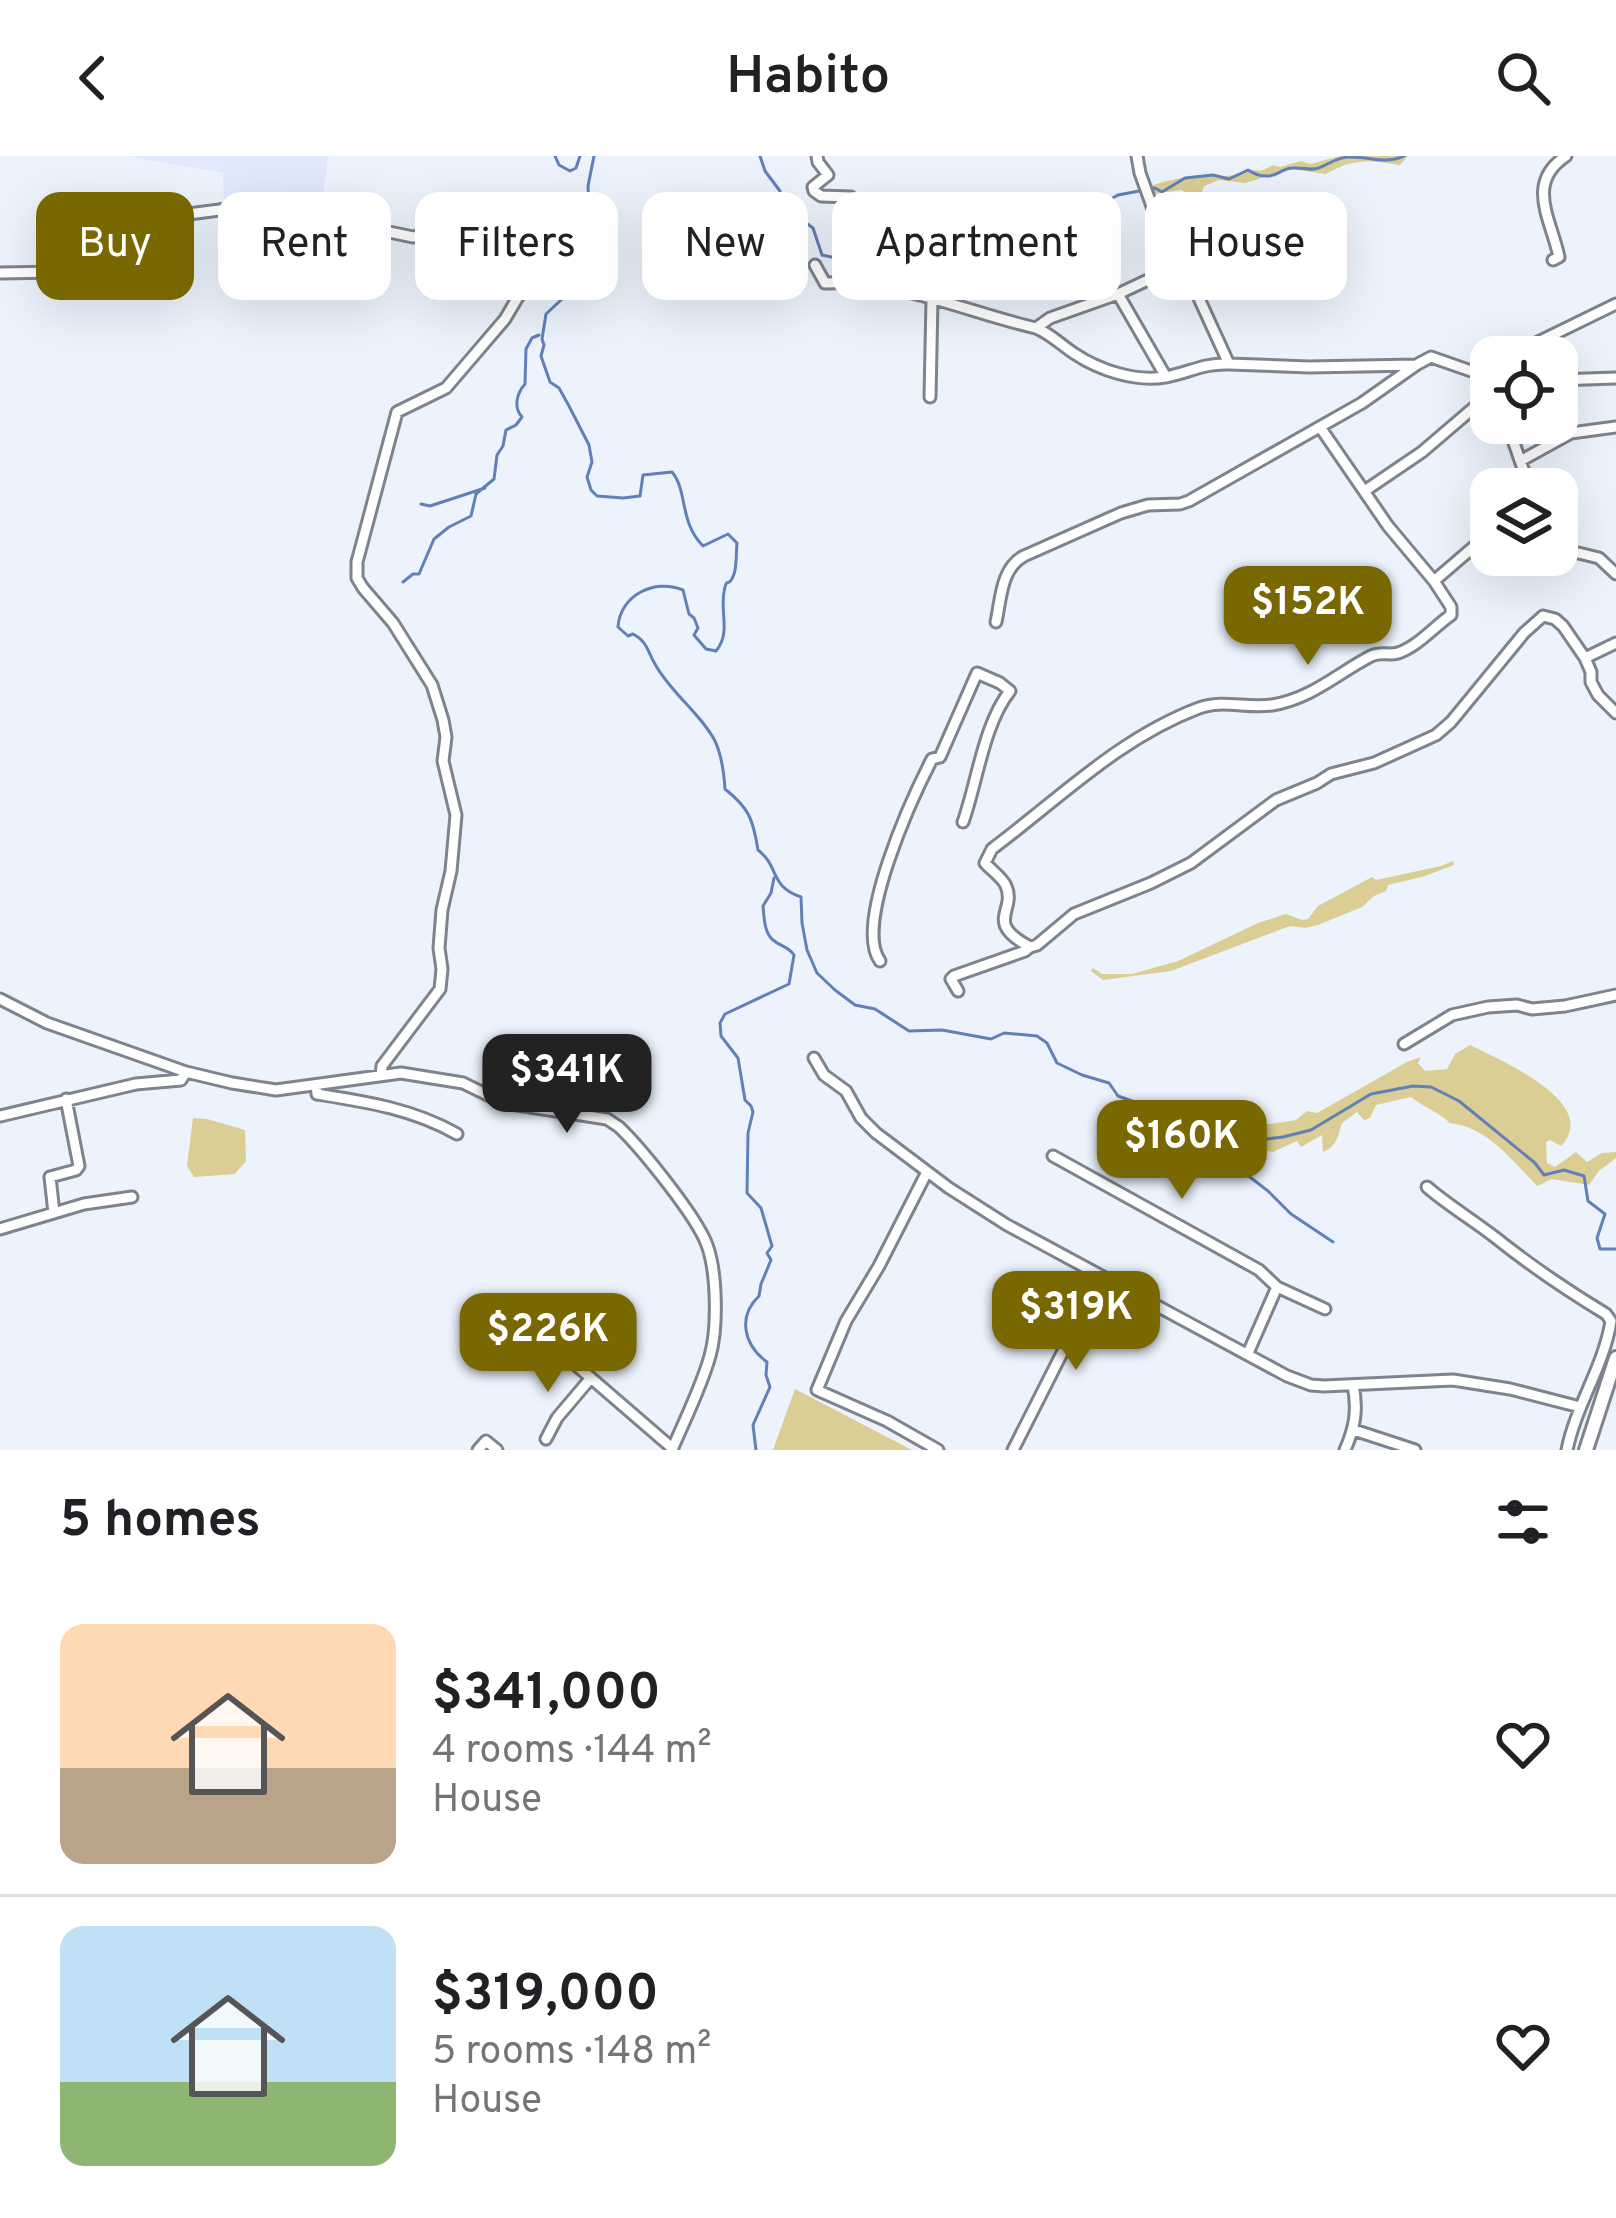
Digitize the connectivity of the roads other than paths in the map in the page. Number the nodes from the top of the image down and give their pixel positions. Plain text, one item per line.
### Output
1 (817, 156) edge
2 (1137, 156) edge
3 (1566, 156) edge
4 (1147, 192) edge
5 (832, 196) edge
6 (1553, 260) dead end
7 (815, 265) dead end
8 (0, 273) edge
9 (832, 283) edge
10 (1121, 299) edge
11 (932, 300) joint
12 (1101, 300) edge
13 (1200, 300) edge
14 (1616, 304) edge
15 (1036, 328) junction
16 (1550, 336) edge
17 (1228, 364) junction
18 (1415, 365) junction
19 (1470, 371) edge
20 (1166, 377) junction
21 (1616, 378) edge
22 (1578, 379) edge
23 (930, 397) dead end
24 (1470, 410) edge
25 (1320, 427) junction
26 (1616, 428) edge
27 (1516, 444) edge
28 (1522, 460) junction
29 (1524, 468) edge
30 (1366, 490) junction
31 (1470, 550) edge
32 (1578, 553) edge
33 (1616, 574) edge
34 (1434, 581) junction
35 (996, 622) dead end
36 (1616, 643) edge
37 (1585, 658) junction
38 (1616, 713) edge
39 (963, 822) dead end
40 (1030, 946) junction
41 (880, 961) dead end
42 (958, 992) dead end
43 (1616, 994) edge
44 (0, 999) edge
45 (1404, 1044) dead end
46 (814, 1058) dead end
47 (186, 1072) junction
48 (381, 1075) junction
49 (316, 1085) junction
50 (66, 1100) junction
51 (0, 1116) edge
52 (458, 1134) dead end
53 (1053, 1156) dead end
54 (927, 1172) junction
55 (1426, 1187) dead end
56 (132, 1197) dead end
57 (54, 1213) junction
58 (0, 1228) edge
59 (1101, 1276) junction
60 (1277, 1287) junction
61 (1325, 1309) dead end
62 (1248, 1353) junction
63 (569, 1360) dead end
64 (1609, 1363) edge
65 (590, 1379) junction
66 (1353, 1385) junction
67 (1580, 1407) junction
68 (1354, 1430) junction
69 (545, 1438) dead end
70 (672, 1449) edge
71 (478, 1450) edge
72 (497, 1450) edge
73 (938, 1450) edge
74 (1012, 1450) edge
75 (1345, 1450) edge
76 (1415, 1450) edge
77 (1567, 1450) edge
78 (1586, 1450) edge

1 - 5 street
2 - 4 street
3 - 6 street
7 - 9 street
8 - 48 street
10 - 20 street
11 - 15 street
11 - 23 street
12 - 15 street
13 - 17 street
14 - 16 street
15 - 20 street
17 - 18 street
17 - 20 street
18 - 19 street
18 - 25 street
21 - 22 street
24 - 30 street
25 - 30 street
25 - 35 street
26 - 28 street
27 - 28 street
28 - 29 street
30 - 34 street
31 - 34 street
32 - 33 street
34 - 40 street
36 - 37 street
37 - 38 street
37 - 40 street
39 - 41 street
40 - 42 street
43 - 45 street
44 - 47 street
46 - 54 street
47 - 49 street
47 - 50 street
48 - 49 street
48 - 70 street
49 - 52 street
50 - 51 street
50 - 57 street
53 - 60 street
54 - 59 street
54 - 73 street
55 - 64 street
56 - 57 street
57 - 58 street
59 - 62 street
59 - 74 street
60 - 61 street
60 - 62 street
62 - 66 street
63 - 65 street
64 - 67 street
64 - 78 main road
65 - 69 street
65 - 70 street
66 - 67 street
66 - 68 street
67 - 77 street
68 - 75 street
68 - 76 street
71 - 72 street

